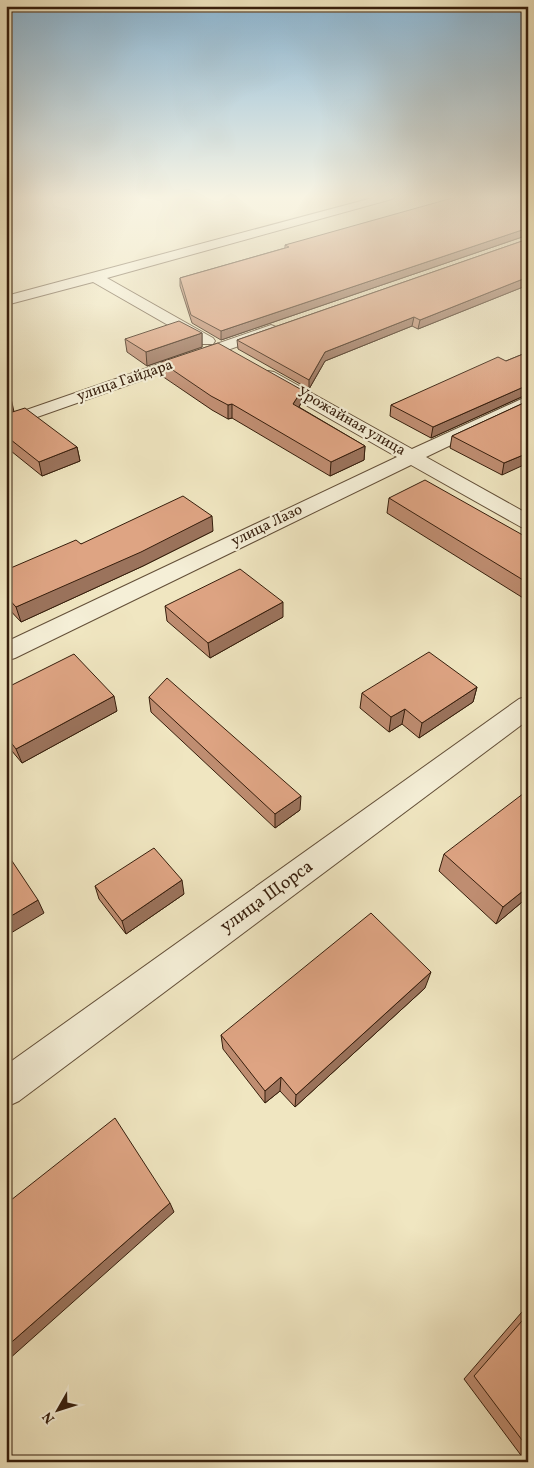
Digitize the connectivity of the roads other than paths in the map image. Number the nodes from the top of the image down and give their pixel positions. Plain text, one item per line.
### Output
1 (137, 266) edge
2 (95, 277) junction
3 (6, 301) edge
4 (285, 325) edge
5 (220, 348) junction
6 (236, 357) edge
7 (253, 367) edge
8 (528, 400) edge
9 (6, 423) edge
10 (411, 457) junction
11 (528, 524) edge
12 (6, 652) edge
13 (528, 706) edge
14 (6, 1088) edge

1 - 2 street
2 - 3 street
2 - 5 street
4 - 5 street, улица Гайдара
5 - 6 street
5 - 9 street, улица Гайдара
7 - 10 street, Урожайная улица
8 - 10 street, улица Лазо
10 - 11 street, Урожайная улица
10 - 12 street, улица Лазо
13 - 14 street, улица Щорса

